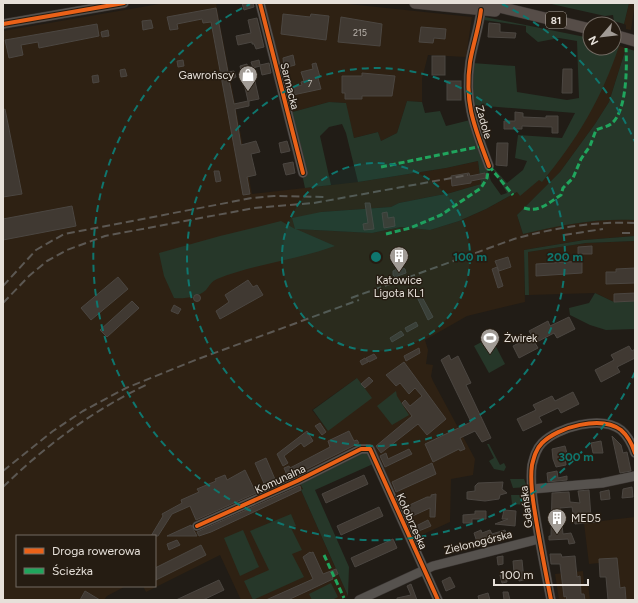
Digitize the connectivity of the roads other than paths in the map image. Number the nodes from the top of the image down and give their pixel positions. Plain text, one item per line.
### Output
1 (124, 3) edge
2 (260, 3) edge
3 (416, 3) edge
4 (482, 7) edge
5 (3, 24) edge
6 (582, 27) edge
7 (622, 37) edge
8 (635, 40) edge
9 (489, 166) dead end
10 (303, 173) dead end
11 (370, 449) joint
12 (635, 453) edge
13 (635, 476) edge
14 (532, 489) junction
15 (197, 526) dead end
16 (539, 539) junction
17 (425, 570) junction
18 (358, 600) edge
19 (438, 600) edge
20 (551, 600) edge

1 - 5 street
2 - 10 street, Sarmacka
3 - 4 main road, 81
4 - 6 main road, 81
4 - 9 street, Zadole
7 - 8 main road
11 - 15 street, Komunalna
11 - 17 street, Kołobrzeska
12 - 14 street, Gdańska
13 - 14 street
14 - 16 street, Gdańska
16 - 17 street, Zielonogórska
16 - 20 street
17 - 18 street, Zielonogórska
17 - 19 street, Kołobrzeska

